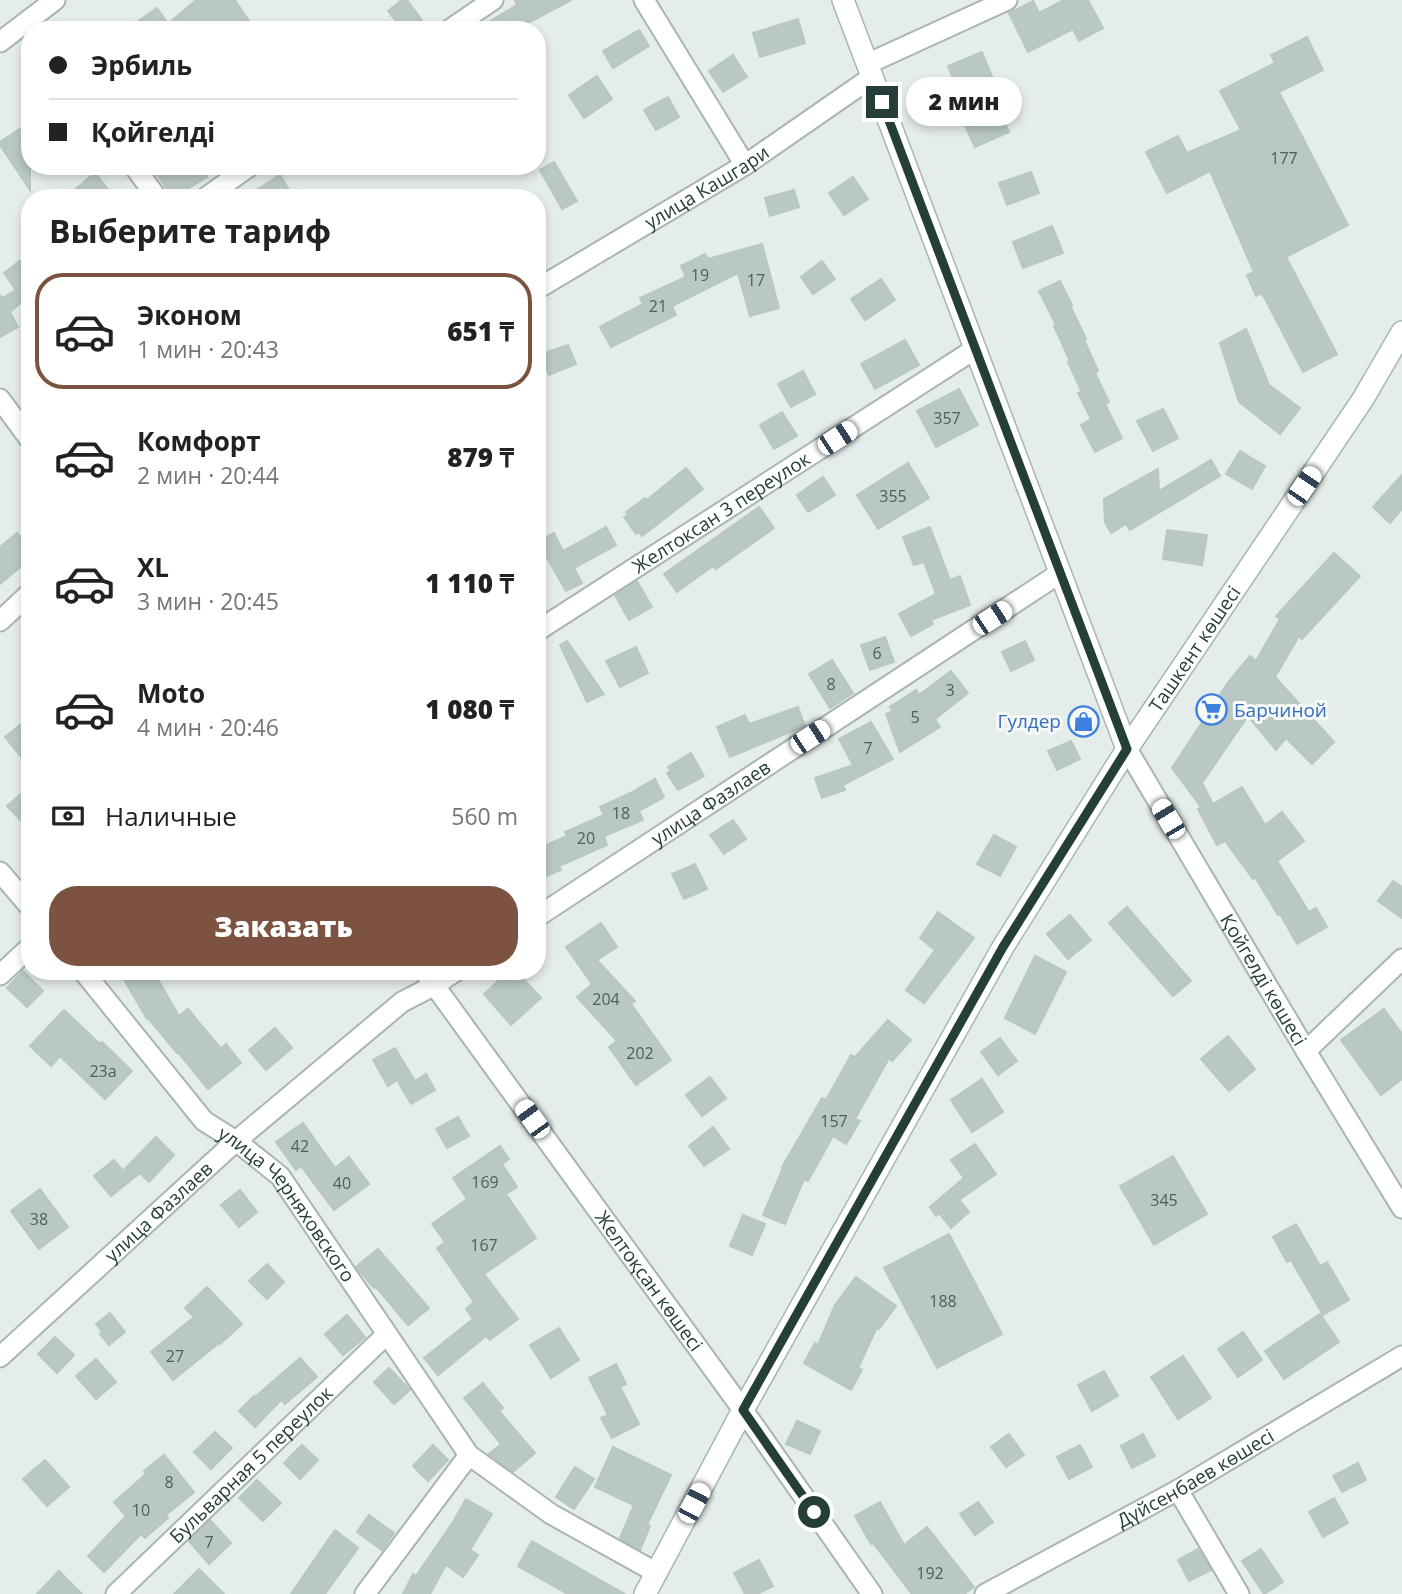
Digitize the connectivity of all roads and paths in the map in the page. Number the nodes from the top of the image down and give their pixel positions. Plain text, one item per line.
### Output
1 (55, 0) edge
2 (492, 0) edge
3 (643, 0) edge
4 (844, 0) edge
5 (1007, 0) edge
6 (35, 21) edge
7 (462, 21) edge
8 (21, 30) edge
9 (0, 42) edge
10 (870, 70) junction
11 (745, 165) junction
12 (237, 175) edge
13 (218, 189) edge
14 (546, 284) edge
15 (1402, 332) edge
16 (975, 349) junction
17 (0, 399) edge
18 (21, 428) edge
19 (1060, 573) junction
20 (21, 601) edge
21 (0, 621) edge
22 (546, 625) edge
23 (1127, 749) junction
24 (0, 873) edge
25 (21, 897) edge
26 (546, 911) edge
27 (21, 955) edge
28 (1402, 959) edge
29 (0, 975) edge
30 (90, 980) edge
31 (427, 980) edge
32 (430, 980) edge
33 (1306, 1051) junction
34 (236, 1141) junction
35 (1402, 1208) edge
36 (386, 1335) junction
37 (1402, 1356) edge
38 (0, 1357) edge
39 (743, 1410) junction
40 (468, 1455) junction
41 (1178, 1490) junction
42 (657, 1573) junction
43 (116, 1594) edge
44 (365, 1594) edge
45 (645, 1594) edge
46 (872, 1594) edge
47 (985, 1594) edge
48 (1239, 1594) edge

1 - 6 street
2 - 7 street
3 - 11 street
4 - 10 main road
5 - 10 street, улица Кашгари
8 - 9 street
10 - 11 street, улица Кашгари
10 - 16 main road
11 - 14 street, улица Кашгари
12 - 13 street
15 - 23 main road, Ташкент көшесі
16 - 19 main road
16 - 22 street, Желтоксан 3 переулок
17 - 18 street
19 - 23 main road
19 - 26 street, улица Фазлаев
20 - 21 street
23 - 33 street, Қойгелді көшесі
23 - 39 main road, Ташкент көшесі
24 - 25 street
27 - 29 street
28 - 33 street
30 - 34 street, улица Черняховского
31 - 34 street, улица Фазлаев
32 - 39 street, Желтоқсан көшесі
33 - 35 street, Қойгелді көшесі
34 - 36 street, улица Черняховского
34 - 38 street, улица Фазлаев
36 - 40 street, улица Черняховского
36 - 43 street, Бульварная 5 переулок
37 - 41 street, Дүйсенбаев көшесі
39 - 42 main road, Ташкент көшесі
39 - 46 street, Желтоқсан көшесі
40 - 42 street, улица Черняховского
40 - 44 street
41 - 47 street, Дүйсенбаев көшесі
41 - 48 street
42 - 45 main road, Ташкент көшесі

